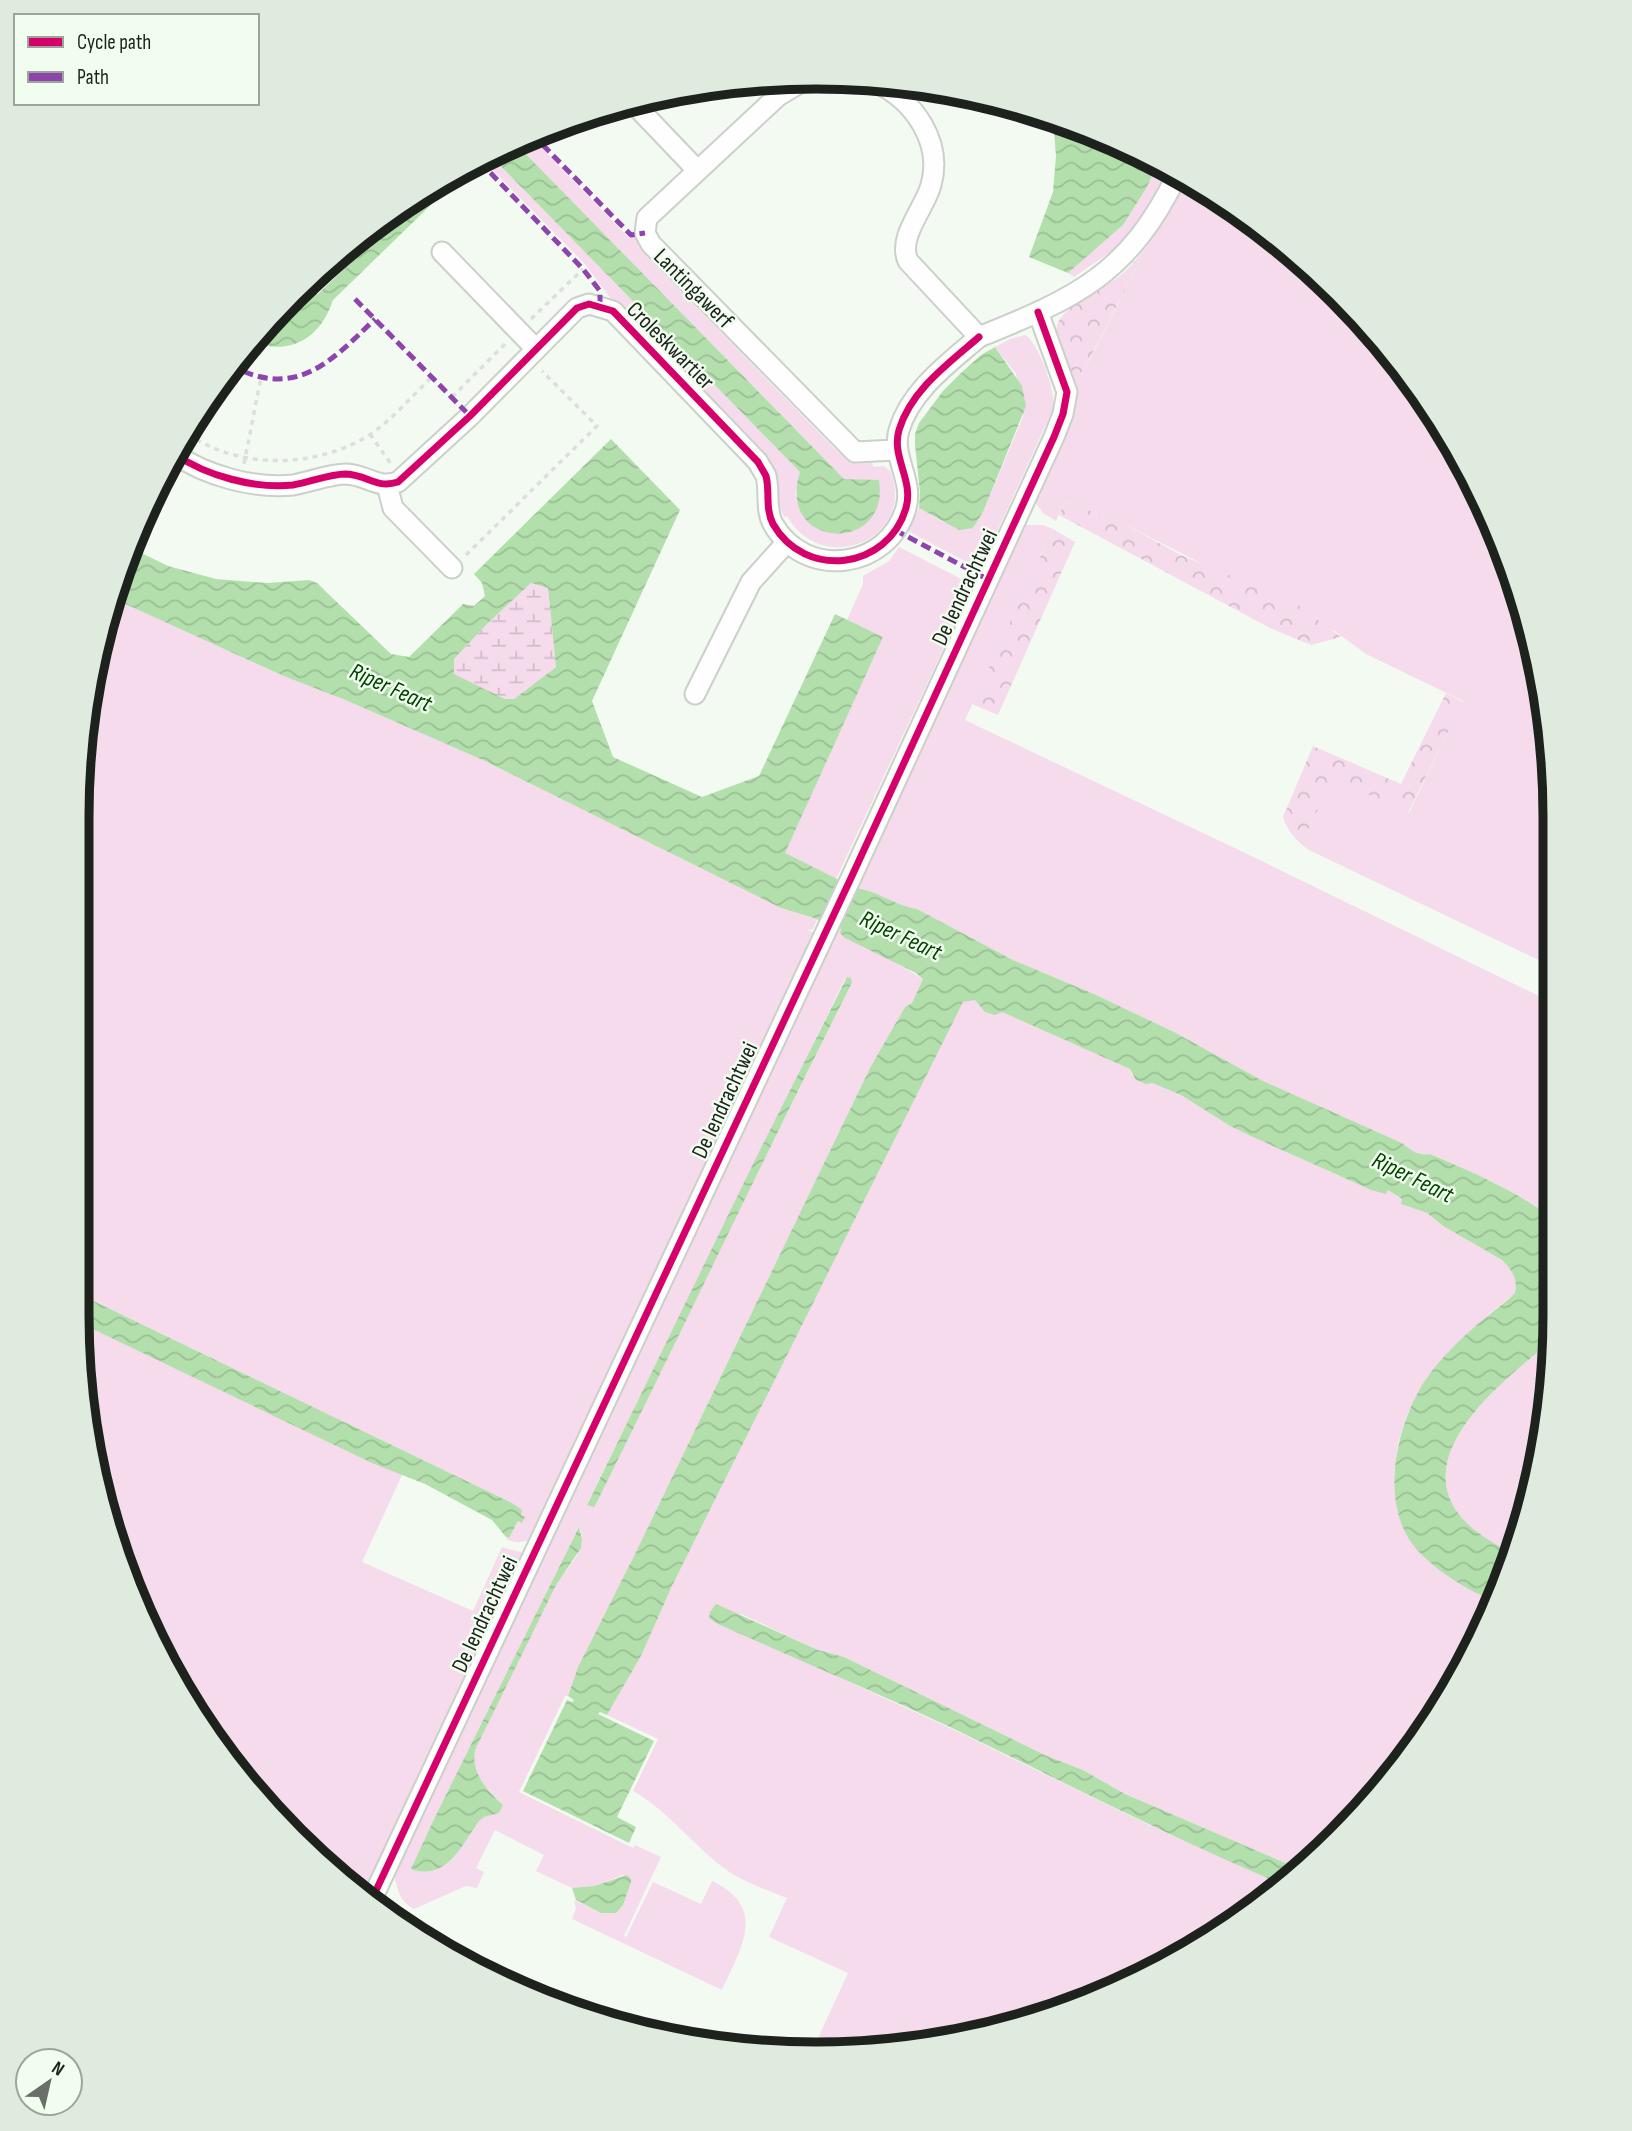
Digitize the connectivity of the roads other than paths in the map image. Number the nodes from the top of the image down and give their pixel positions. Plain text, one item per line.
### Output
1 (788, 90) edge
2 (893, 93) edge
3 (641, 111) edge
4 (697, 170) junction
5 (1173, 184) edge
6 (442, 252) dead end
7 (1038, 312) junction
8 (979, 337) junction
9 (532, 353) junction
10 (897, 450) junction
11 (183, 460) edge
12 (396, 481) junction
13 (787, 542) junction
14 (452, 568) road end
15 (695, 694) dead end
16 (375, 1893) edge

1 - 4 street, Lantingawerf
2 - 8 street
3 - 4 street
4 - 10 street, Lantingawerf
5 - 7 street
6 - 9 street
7 - 8 street
7 - 16 street, De Iendrachtwei
8 - 10 street
9 - 12 street, Croleskwartier
9 - 13 street, Croleskwartier
10 - 13 street
11 - 12 street
12 - 14 street
13 - 15 street

